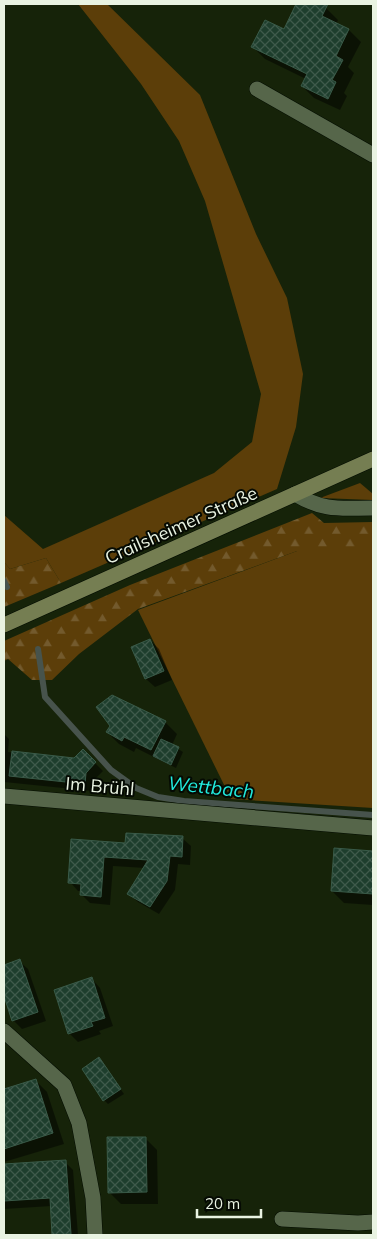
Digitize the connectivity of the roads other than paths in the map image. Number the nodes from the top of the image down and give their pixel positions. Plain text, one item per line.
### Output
1 (257, 89) dead end
2 (373, 155) edge
3 (373, 459) edge
4 (295, 494) junction
5 (373, 508) edge
6 (4, 625) edge
7 (4, 796) edge
8 (373, 828) edge
9 (4, 1031) edge
10 (282, 1219) dead end
11 (373, 1222) edge
12 (96, 1235) edge

1 - 2 street
3 - 4 main road, Crailsheimer Straße
4 - 5 street
4 - 6 main road, Crailsheimer Straße
7 - 8 street, Im Brühl
9 - 12 street
10 - 11 street

